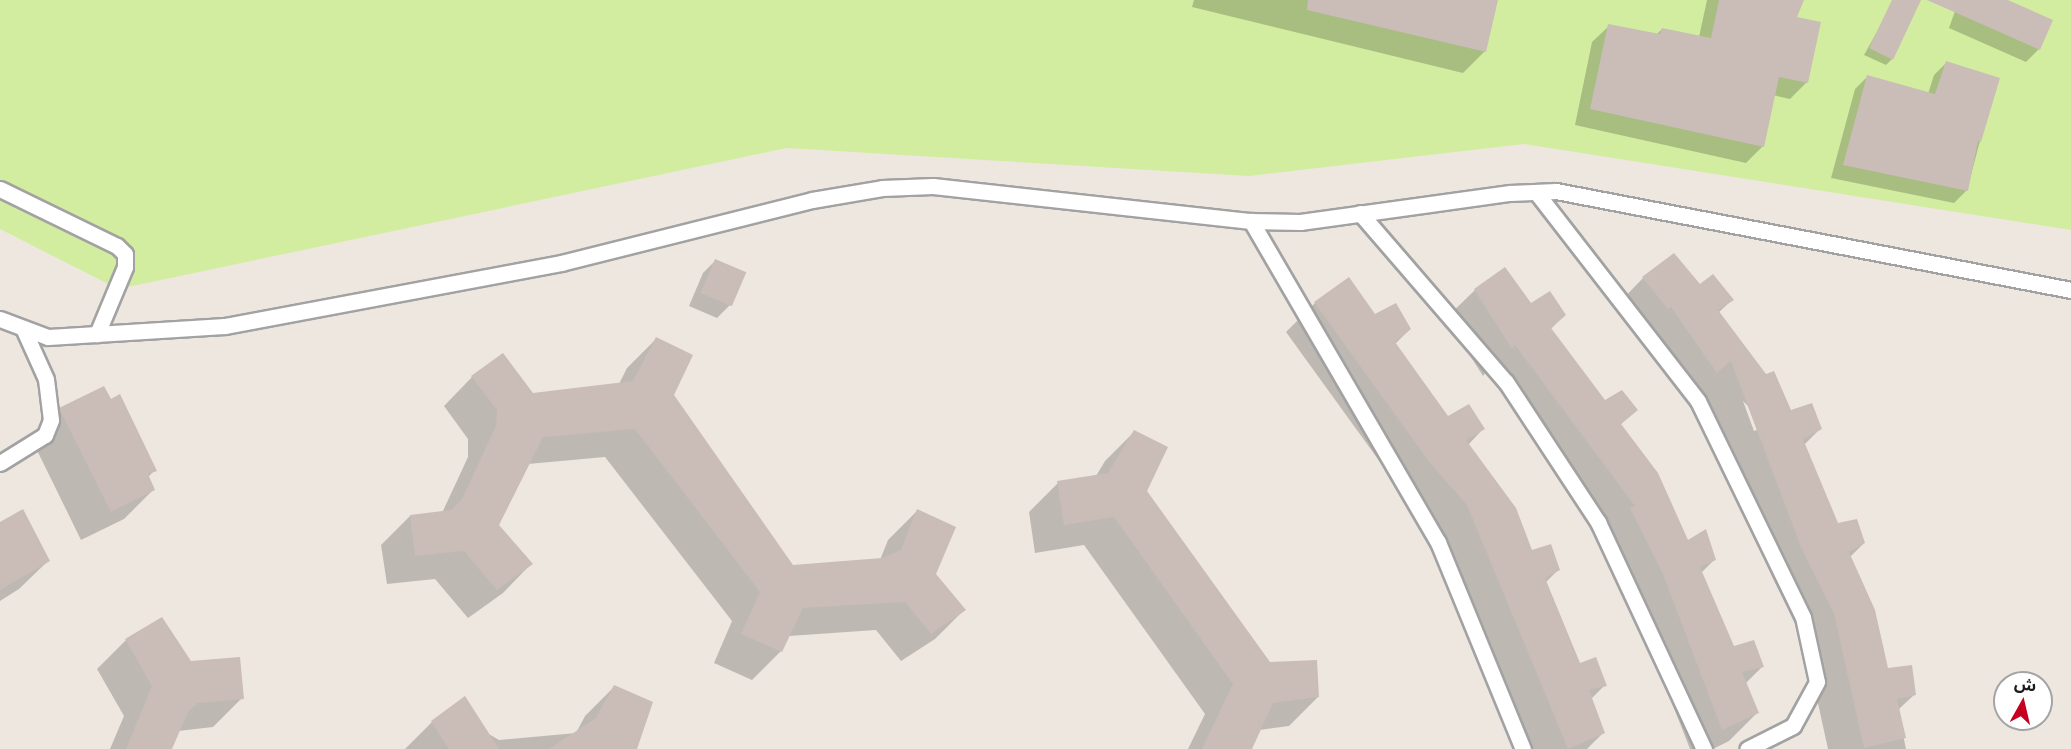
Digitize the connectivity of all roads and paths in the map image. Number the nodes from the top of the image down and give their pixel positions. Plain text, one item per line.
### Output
1 (0, 189) edge
2 (1536, 192) junction
3 (1360, 213) junction
4 (1251, 221) junction
5 (2071, 290) edge
6 (0, 318) edge
7 (23, 328) junction
8 (97, 334) junction
9 (0, 464) edge
10 (1523, 749) edge
11 (1704, 749) edge
12 (1747, 749) edge

1 - 8 lane
2 - 3 lane
2 - 5 lane
2 - 12 lane
3 - 4 lane
3 - 11 lane
4 - 8 lane
4 - 10 lane
6 - 7 lane
7 - 8 lane
7 - 9 lane

